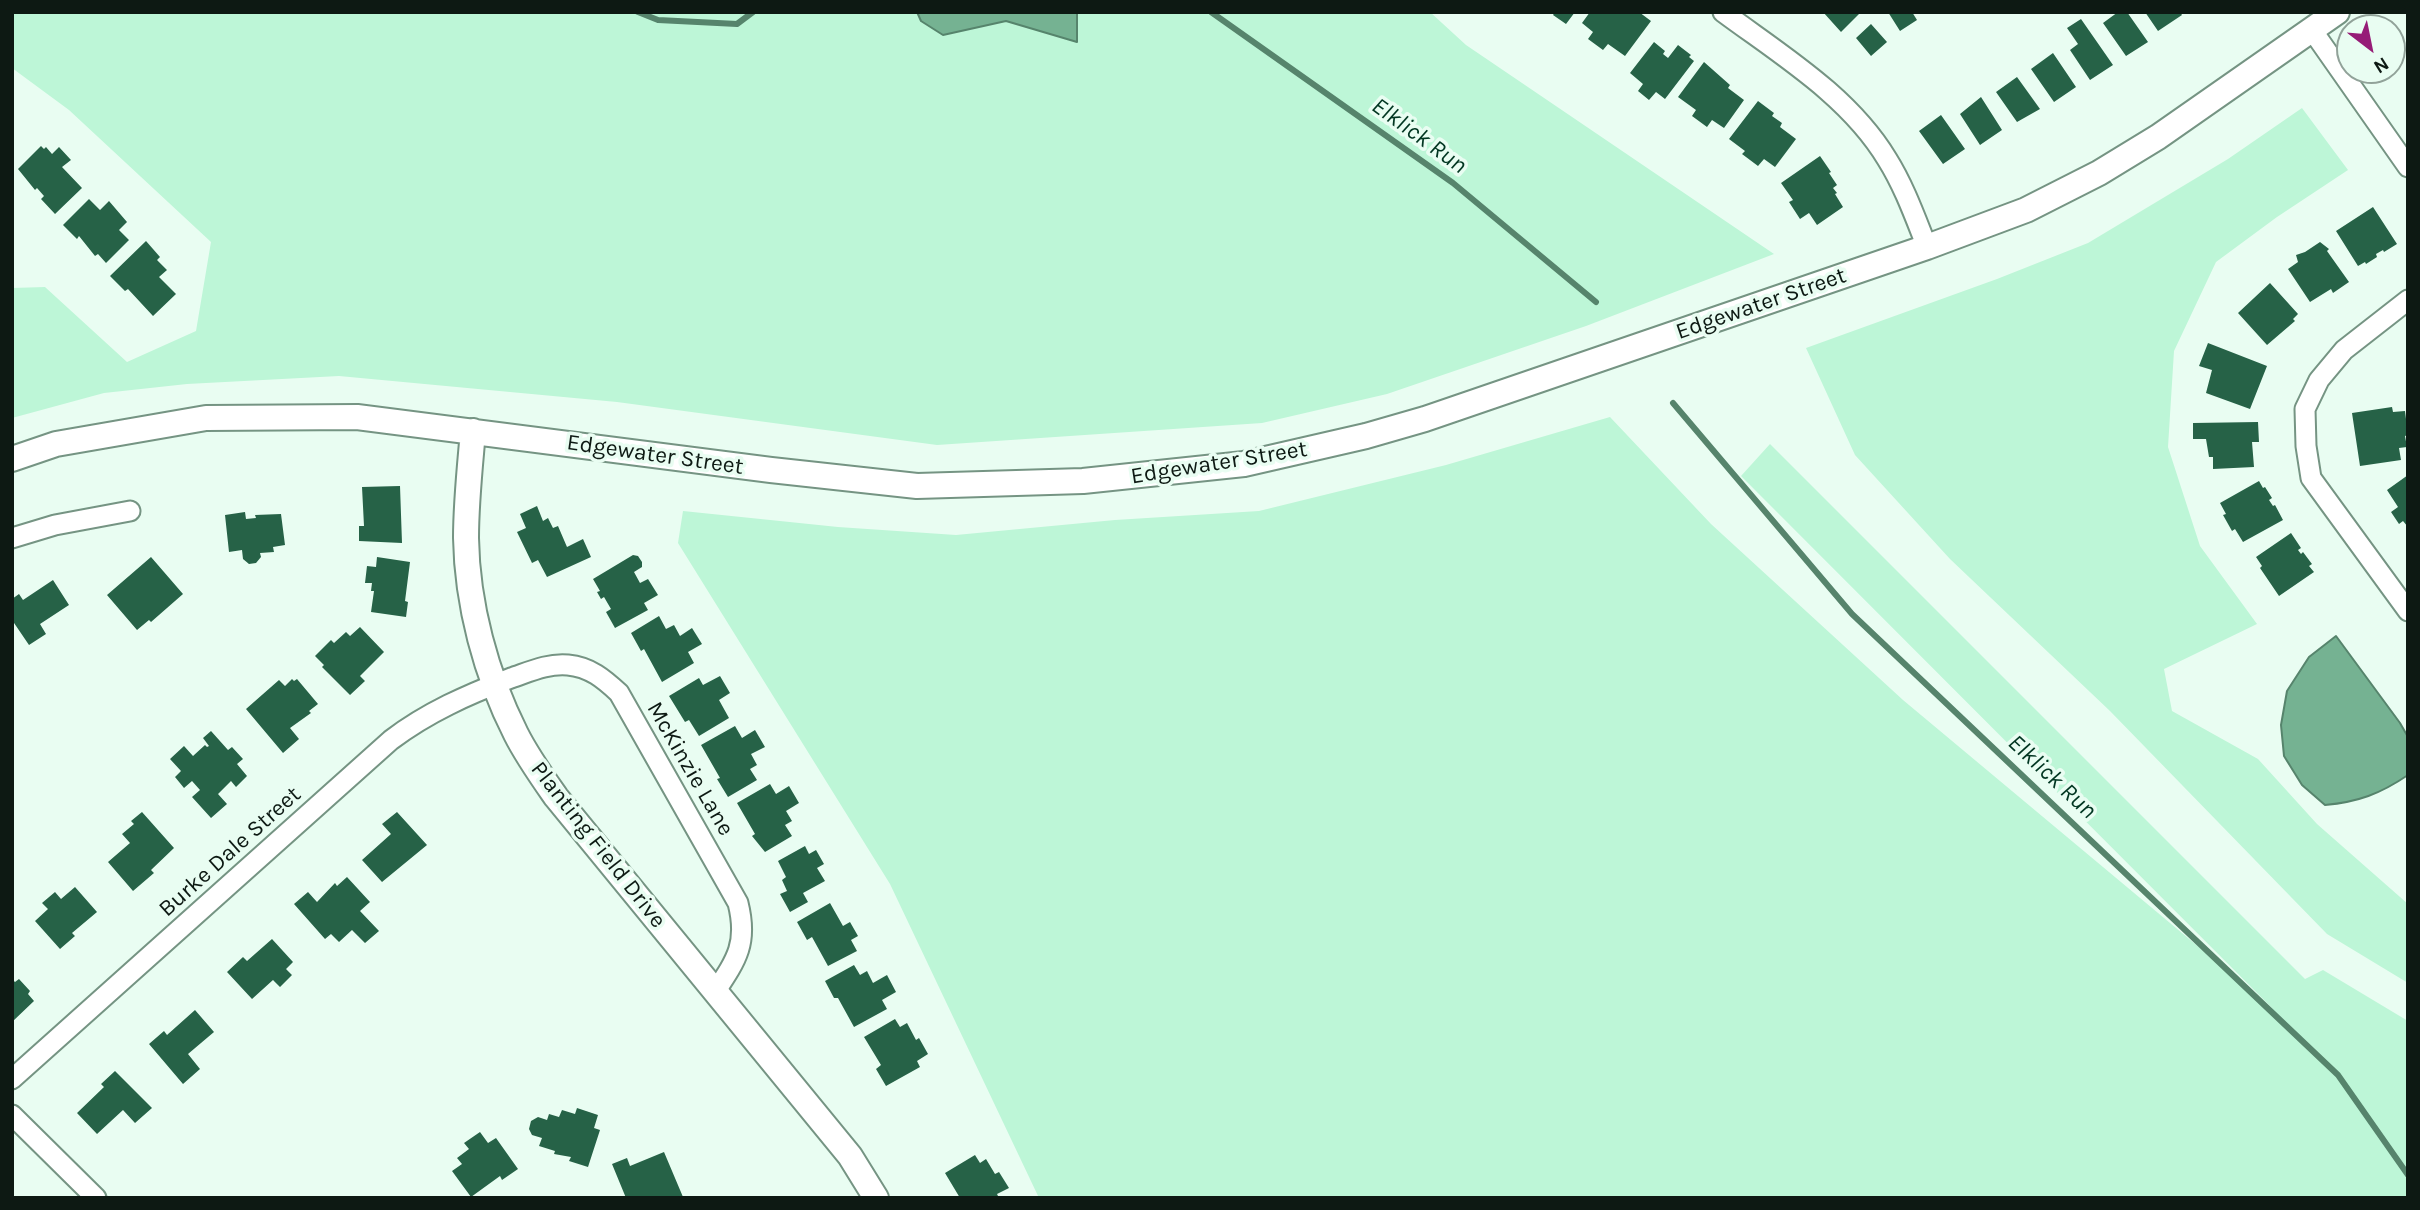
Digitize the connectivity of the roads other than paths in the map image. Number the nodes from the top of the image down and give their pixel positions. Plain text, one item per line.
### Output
1 (2337, 12) edge
2 (1735, 16) edge
3 (2312, 30) junction
4 (2408, 167) edge
5 (1927, 247) junction
6 (2408, 300) edge
7 (473, 430) junction
8 (12, 460) edge
9 (130, 511) dead end
10 (12, 538) edge
11 (2408, 611) edge
12 (496, 684) junction
13 (715, 992) junction
14 (12, 1079) edge
15 (12, 1115) edge
16 (96, 1198) edge
17 (876, 1198) edge

1 - 3 street, Edgewater Street
2 - 5 street
3 - 4 street
3 - 5 street, Edgewater Street
5 - 7 street, Edgewater Street
6 - 11 street
7 - 8 street, Edgewater Street
7 - 12 street, Planting Field Drive
9 - 10 street
12 - 13 street, Planting Field Drive
12 - 13 street, McKinzie Lane
12 - 14 street, Burke Dale Street
13 - 17 street, Planting Field Drive
15 - 16 street

